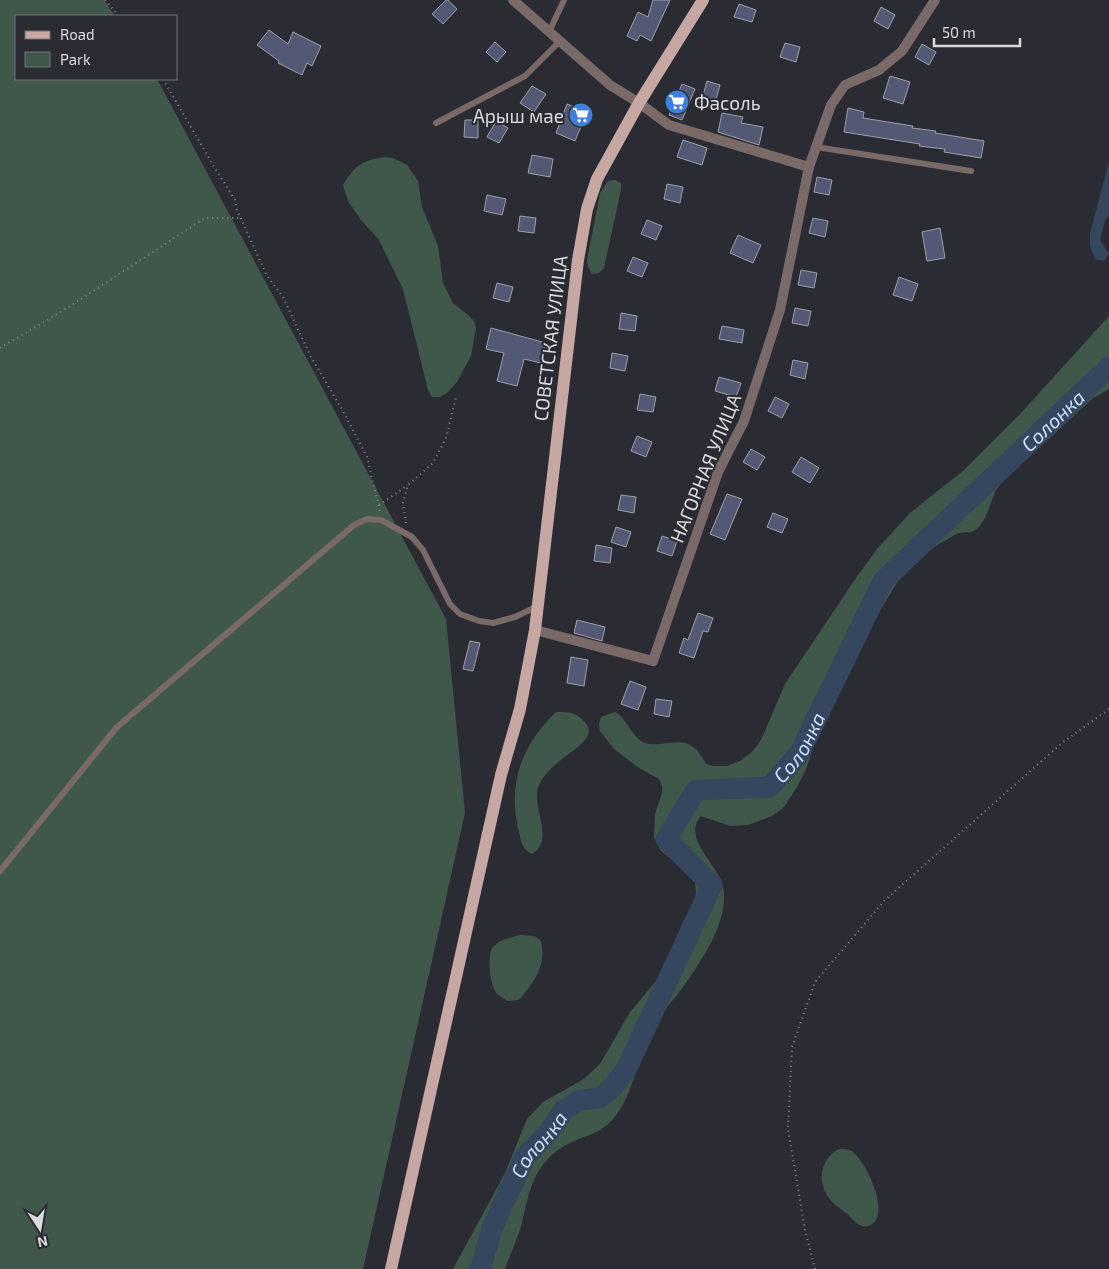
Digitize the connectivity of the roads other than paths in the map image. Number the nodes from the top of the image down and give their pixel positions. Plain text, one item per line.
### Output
1 (513, 0) edge
2 (564, 0) edge
3 (703, 0) edge
4 (935, 0) edge
5 (549, 32) junction
6 (560, 42) junction
7 (639, 103) junction
8 (436, 123) dead end
9 (816, 147) junction
10 (810, 167) junction
11 (971, 171) dead end
12 (538, 606) junction
13 (535, 630) junction
14 (0, 871) edge
15 (391, 1269) edge

1 - 5 street
2 - 5 lane
3 - 7 main road, СОВЕТСКАЯ УЛИЦА
4 - 9 street
5 - 6 street
6 - 7 street
6 - 8 lane
7 - 10 street
7 - 12 main road, СОВЕТСКАЯ УЛИЦА
9 - 10 street
9 - 11 lane
10 - 13 street, НАГОРНАЯ УЛИЦА
12 - 13 main road, СОВЕТСКАЯ УЛИЦА
12 - 14 lane
13 - 15 main road, СОВЕТСКАЯ УЛИЦА

